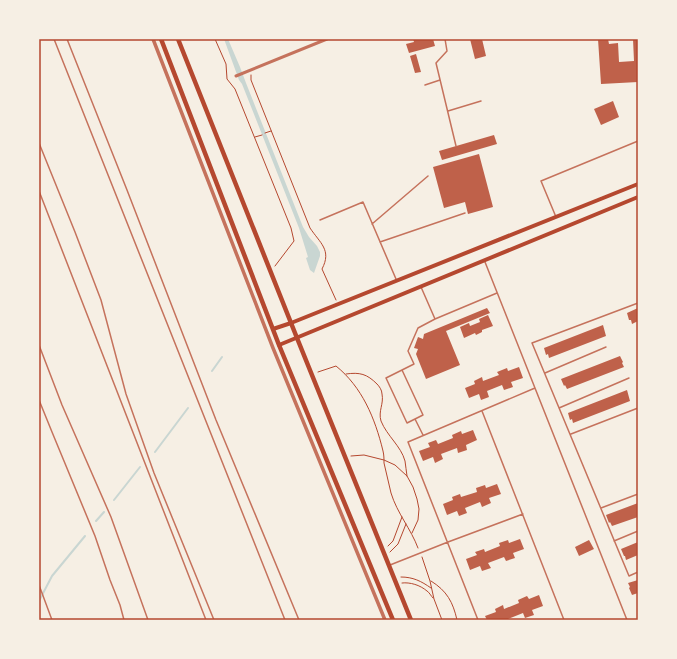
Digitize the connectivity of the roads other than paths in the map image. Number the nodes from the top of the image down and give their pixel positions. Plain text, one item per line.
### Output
1 (54, 39) edge
2 (67, 39) edge
3 (153, 39) edge
4 (161, 39) edge
5 (178, 39) edge
6 (327, 39) edge
7 (444, 39) edge
8 (236, 76) dead end
9 (440, 80) junction
10 (425, 85) dead end
11 (481, 101) dead end
12 (448, 111) junction
13 (638, 141) edge
14 (39, 143) edge
15 (456, 146) dead end
16 (428, 176) dead end
17 (638, 184) edge
18 (39, 191) edge
19 (638, 196) edge
20 (465, 213) dead end
21 (556, 217) junction
22 (320, 220) dead end
23 (372, 224) junction
24 (380, 242) junction
25 (484, 260) junction
26 (396, 281) junction
27 (421, 286) junction
28 (497, 293) junction
29 (638, 303) edge
30 (435, 319) junction
31 (270, 321) junction
32 (263, 323) junction
33 (291, 323) junction
34 (273, 329) junction
35 (297, 338) junction
36 (39, 345) edge
37 (279, 345) junction
38 (606, 347) dead end
39 (402, 370) junction
40 (545, 373) junction
41 (629, 378) dead end
42 (535, 388) junction
43 (39, 400) edge
44 (559, 408) junction
45 (638, 408) edge
46 (482, 411) junction
47 (415, 419) junction
48 (570, 435) junction
49 (423, 436) junction
50 (638, 494) edge
51 (601, 508) junction
52 (523, 514) junction
53 (638, 531) edge
54 (614, 541) junction
55 (448, 542) junction
56 (389, 566) junction
57 (638, 572) edge
58 (39, 585) edge
59 (52, 620) edge
60 (124, 620) edge
61 (148, 620) edge
62 (206, 620) edge
63 (214, 620) edge
64 (285, 620) edge
65 (299, 620) edge
66 (385, 620) edge
67 (393, 620) edge
68 (411, 620) edge
69 (478, 620) edge
70 (564, 620) edge
71 (627, 620) edge

1 - 64 lane
2 - 65 lane
3 - 32 street
4 - 31 main road
5 - 33 main road
6 - 8 street
7 - 9 lane
9 - 10 lane
9 - 12 lane
11 - 12 lane
12 - 15 lane
13 - 21 lane
14 - 63 lane
16 - 23 lane
17 - 21 main road
18 - 62 lane
19 - 25 main road
20 - 24 lane
21 - 26 main road
22 - 23 lane
23 - 24 lane
24 - 26 lane
25 - 27 main road
25 - 28 lane
26 - 33 main road
27 - 30 lane
27 - 35 main road
28 - 30 lane
28 - 42 lane
29 - 40 lane
30 - 39 lane
31 - 32 street
31 - 34 main road
32 - 66 street
33 - 34 main road
33 - 35 main road
34 - 37 main road
35 - 37 main road
35 - 56 main road
36 - 61 lane
37 - 67 main road
38 - 40 lane
39 - 47 lane
39 - 47 lane
40 - 44 lane
41 - 44 lane
42 - 46 lane
42 - 71 lane
43 - 60 lane
44 - 48 lane
45 - 48 lane
46 - 49 lane
46 - 52 lane
47 - 49 lane
48 - 51 lane
49 - 55 lane
50 - 51 lane
51 - 54 lane
52 - 55 lane
52 - 70 lane
53 - 54 lane
54 - 57 lane
55 - 56 lane
55 - 69 lane
56 - 68 main road
58 - 59 lane

